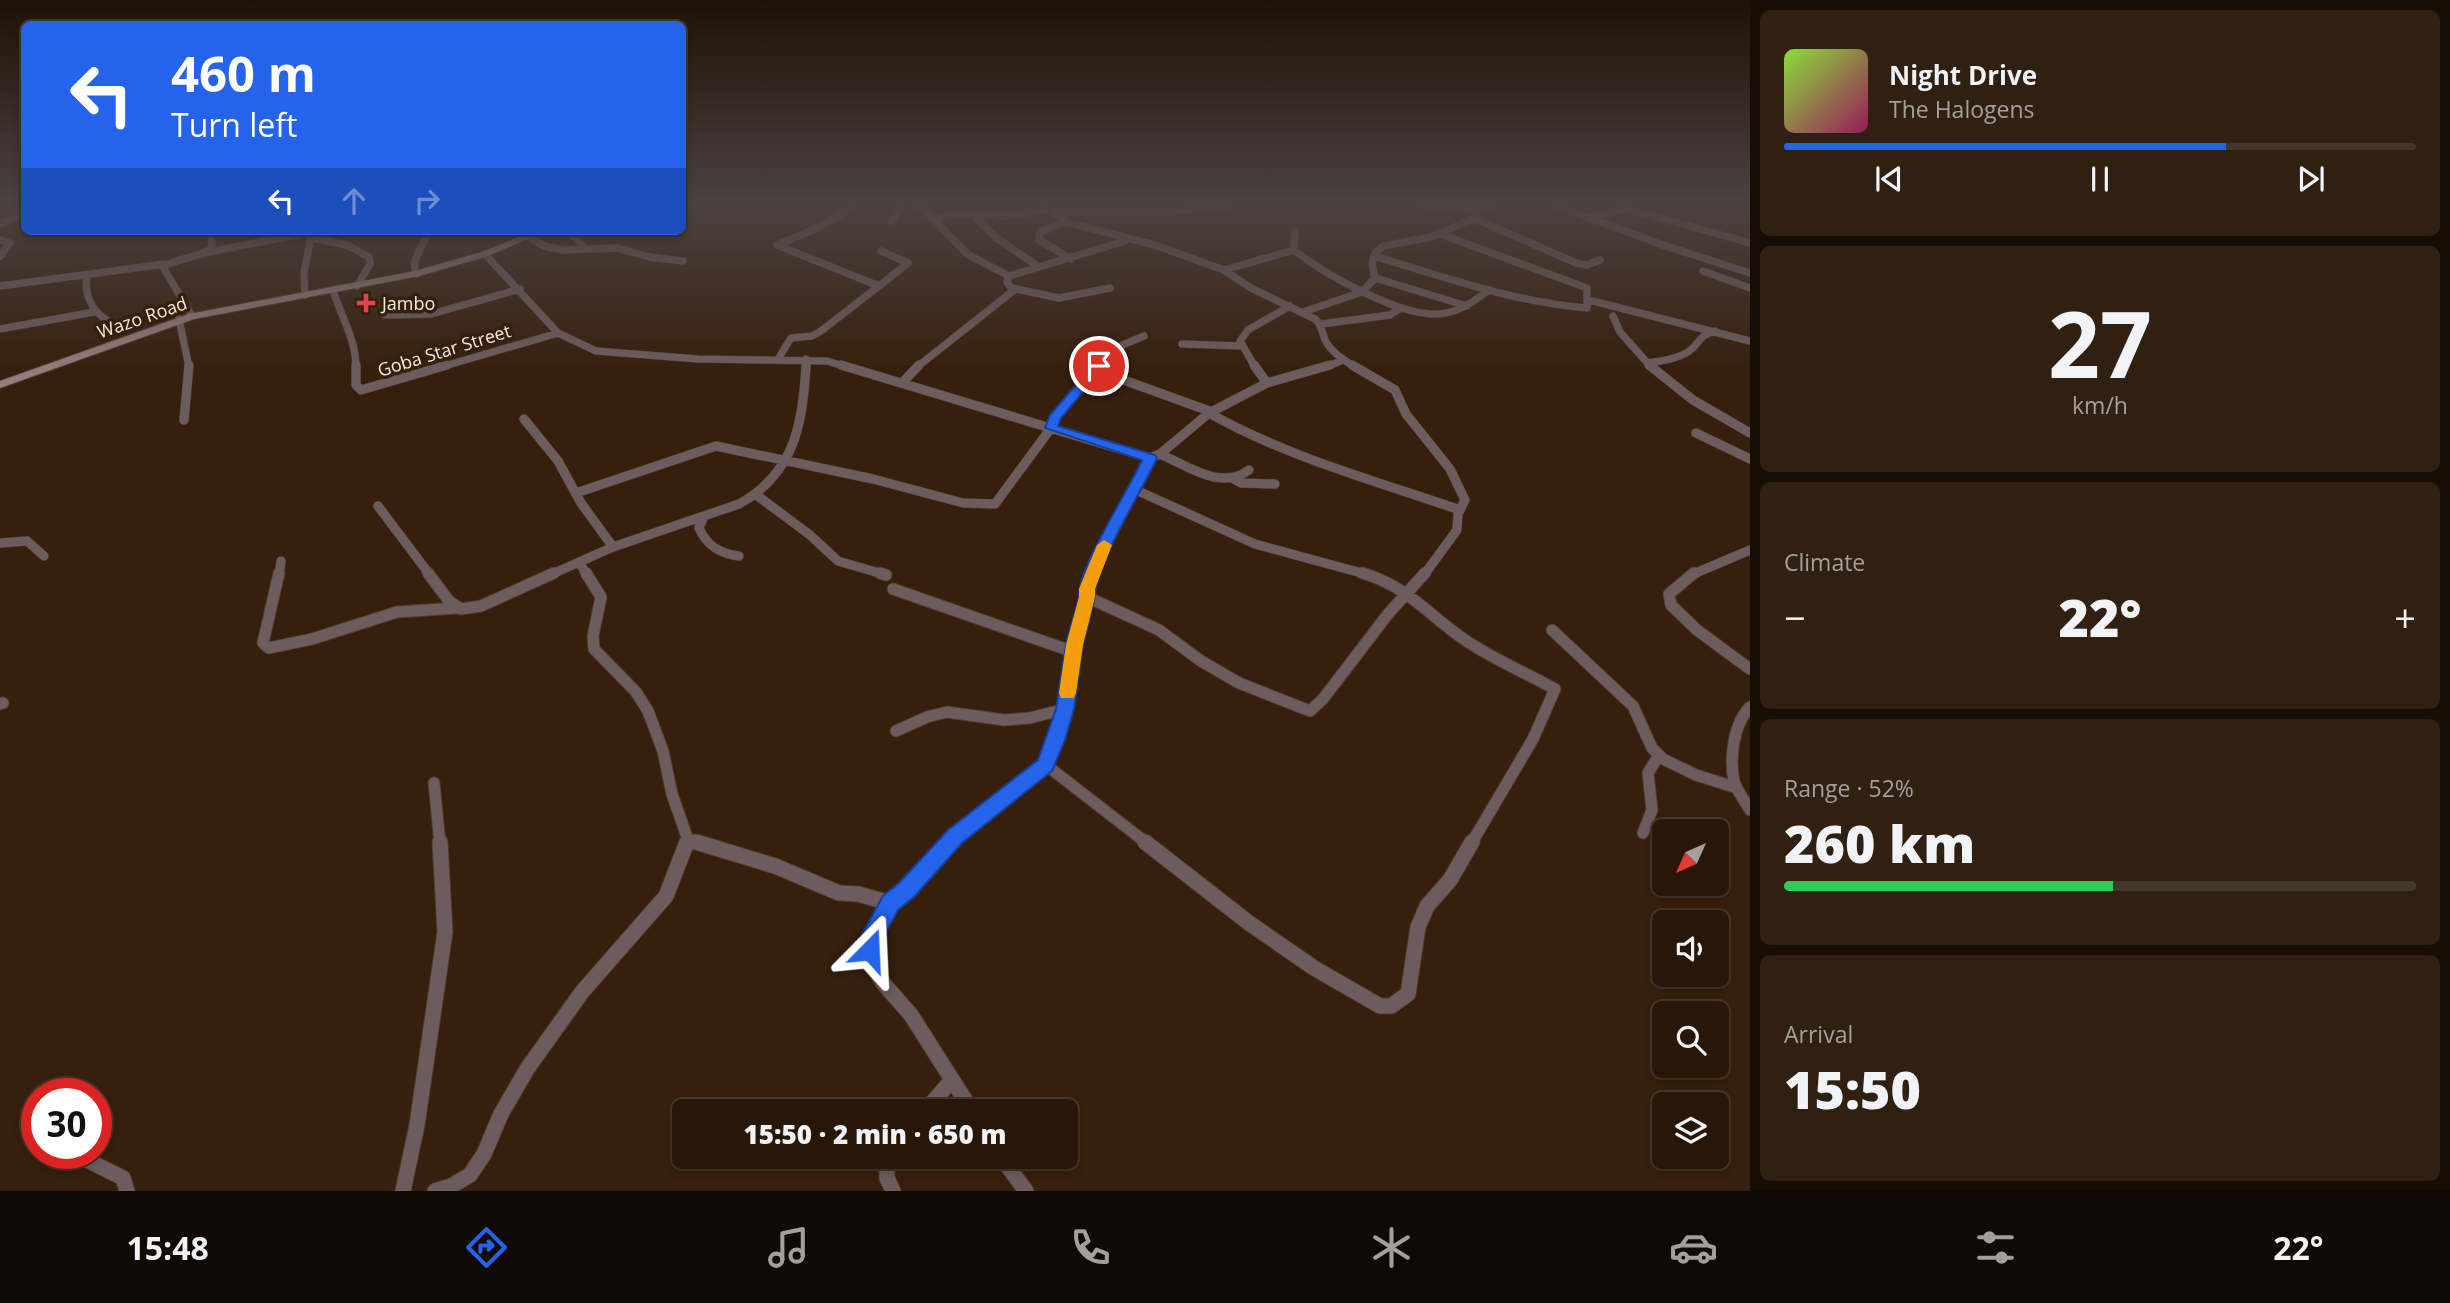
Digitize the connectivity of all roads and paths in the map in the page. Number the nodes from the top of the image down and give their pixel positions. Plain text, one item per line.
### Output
1 (173, 261) edge
2 (306, 261) edge
3 (370, 261) edge
4 (416, 261) edge
5 (462, 261) edge
6 (492, 261) edge
7 (680, 261) edge
8 (684, 261) dead end
9 (816, 261) edge
10 (903, 261) edge
11 (980, 261) edge
12 (1030, 261) edge
13 (1065, 261) edge
14 (1198, 261) edge
15 (1258, 261) edge
16 (1307, 261) edge
17 (1373, 261) edge
18 (1389, 261) edge
19 (1512, 261) edge
20 (1571, 261) edge
21 (1598, 261) edge
22 (1714, 261) edge
23 (165, 264) junction
24 (1039, 267) junction
25 (1224, 270) junction
26 (1703, 271) dead end
27 (1750, 273) edge
28 (416, 274) junction
29 (87, 275) junction
30 (1009, 276) junction
31 (1375, 278) junction
32 (0, 286) edge
33 (357, 286) junction
34 (879, 286) junction
35 (1012, 288) junction
36 (1110, 288) dead end
37 (1750, 288) edge
38 (520, 289) junction
39 (333, 290) junction
40 (1489, 290) junction
41 (1362, 292) junction
42 (305, 295) junction
43 (1589, 300) junction
44 (1290, 306) junction
45 (1466, 306) junction
46 (1399, 309) junction
47 (94, 312) junction
48 (1303, 312) junction
49 (385, 315) dead end
50 (192, 316) junction
51 (1613, 316) dead end
52 (179, 319) junction
53 (107, 320) dead end
54 (1321, 324) junction
55 (0, 329) edge
56 (1715, 331) junction
57 (558, 333) junction
58 (1144, 336) dead end
59 (1750, 341) edge
60 (1182, 344) dead end
61 (1242, 346) junction
62 (778, 359) junction
63 (806, 359) junction
64 (1343, 360) junction
65 (1648, 363) junction
66 (1096, 370) junction
67 (903, 382) junction
68 (1267, 383) junction
69 (0, 384) edge
70 (1210, 412) junction
71 (524, 419) dead end
72 (184, 420) dead end
73 (1051, 428) junction
74 (1696, 433) dead end
75 (1750, 433) edge
76 (1155, 456) junction
77 (1750, 459) edge
78 (787, 461) junction
79 (1249, 470) dead end
80 (1234, 479) junction
81 (1275, 484) dead end
82 (1136, 490) junction
83 (576, 493) junction
84 (755, 494) junction
85 (378, 506) dead end
86 (1460, 510) junction
87 (704, 516) junction
88 (0, 543) edge
89 (613, 547) junction
90 (1750, 550) edge
91 (44, 556) dead end
92 (739, 556) dead end
93 (281, 561) dead end
94 (579, 562) junction
95 (886, 575) dead end
96 (893, 589) dead end
97 (1407, 593) junction
98 (1087, 597) junction
99 (457, 608) junction
100 (1552, 630) dead end
101 (1074, 652) junction
102 (1750, 669) edge
103 (1750, 708) edge
104 (1065, 709) junction
105 (895, 732) dead end
106 (1659, 755) junction
107 (1046, 765) junction
108 (433, 783) dead end
109 (1737, 788) junction
110 (1750, 810) edge
111 (1643, 833) dead end
112 (688, 840) junction
113 (890, 903) junction
114 (952, 1080) junction
115 (935, 1099) edge
116 (964, 1099) edge
117 (106, 1169) edge
118 (887, 1169) edge
119 (1010, 1169) edge
120 (127, 1191) edge
121 (402, 1191) edge
122 (435, 1191) edge
123 (893, 1191) edge
124 (1026, 1191) edge

1 - 23 street
2 - 42 street
3 - 33 street
4 - 28 street
5 - 28 main road, Wazo Road
6 - 38 street
7 - 8 street
9 - 34 street
10 - 34 street
11 - 30 street
12 - 24 street
13 - 24 street
14 - 25 street
15 - 25 street
16 - 41 street
17 - 31 street
18 - 40 street
19 - 43 street
20 - 21 street
22 - 27 street
23 - 29 street
23 - 50 street
24 - 30 street
25 - 44 street
26 - 37 street
28 - 33 main road, Wazo Road
29 - 32 street
29 - 47 street
30 - 35 street
31 - 41 street
31 - 45 street
33 - 39 main road, Wazo Road
34 - 62 street
35 - 36 street
35 - 67 street
38 - 49 street
38 - 57 street
39 - 42 main road, Wazo Road
39 - 57 street, Goba Star Street
40 - 43 street
40 - 45 street
41 - 46 street
41 - 48 street
42 - 50 main road, Wazo Road
43 - 56 street
44 - 48 street
44 - 61 street
45 - 46 street
46 - 54 street
47 - 53 street
47 - 55 street
48 - 54 street
50 - 52 main road, Wazo Road
51 - 65 street
52 - 69 main road, Wazo Road
52 - 72 street
54 - 64 street
56 - 59 street
56 - 65 street
57 - 62 street
58 - 66 street
60 - 61 street
61 - 68 street
62 - 63 street
63 - 67 street
63 - 78 street
64 - 68 street
64 - 86 street
65 - 75 street
66 - 70 street
66 - 73 street
67 - 73 street
68 - 70 street
70 - 76 street
70 - 86 street
71 - 83 street
73 - 76 street
73 - 78 street
74 - 77 street
76 - 80 street
76 - 82 street
78 - 83 street
78 - 84 street
79 - 80 street
80 - 81 street
82 - 97 street
82 - 98 street
83 - 89 street
84 - 87 street
84 - 95 street
85 - 99 street
86 - 97 street
87 - 89 street
87 - 92 street
88 - 91 street
89 - 94 street
90 - 102 street
93 - 99 street
94 - 99 street
94 - 112 street
96 - 101 street
97 - 98 street
97 - 107 street
98 - 101 street
100 - 106 street
101 - 104 street
103 - 109 street
104 - 105 street
104 - 107 street
106 - 109 street
106 - 111 street
107 - 113 street
108 - 121 street
109 - 110 street
112 - 113 street
112 - 122 street
113 - 114 street
114 - 115 street
114 - 116 street
117 - 120 street
118 - 123 street
119 - 124 street

